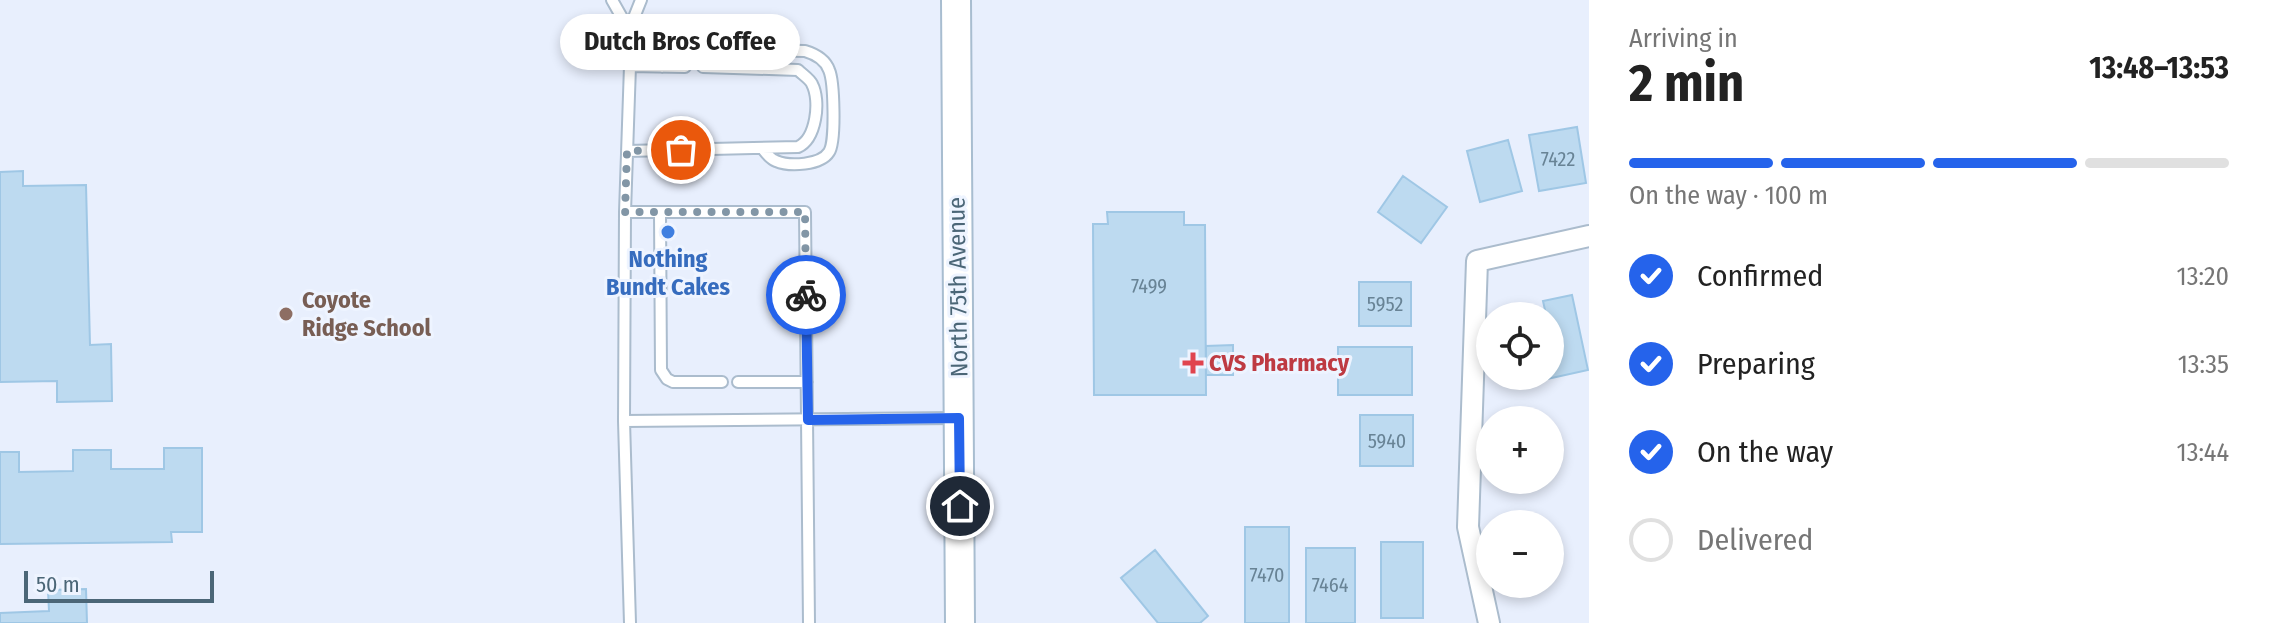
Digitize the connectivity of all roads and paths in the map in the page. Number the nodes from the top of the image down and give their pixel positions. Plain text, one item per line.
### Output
1 (612, 0) edge
2 (641, 0) edge
3 (956, 0) edge
4 (629, 30) junction
5 (630, 66) junction
6 (662, 67) junction
7 (685, 67) dead end
8 (703, 67) dead end
9 (762, 148) junction
10 (627, 151) junction
11 (625, 212) junction
12 (660, 213) junction
13 (1589, 236) edge
14 (722, 382) dead end
15 (738, 382) dead end
16 (807, 382) junction
17 (959, 418) junction
18 (808, 420) junction
19 (624, 421) junction
20 (630, 623) edge
21 (809, 623) edge
22 (960, 623) edge
23 (1489, 623) edge

1 - 4 lane
2 - 4 lane
3 - 17 main road, North 75th Avenue
4 - 5 lane
5 - 6 lane
5 - 10 lane
6 - 7 lane
6 - 9 lane
8 - 9 lane
9 - 10 lane
10 - 11 lane
11 - 12 lane
11 - 19 lane
12 - 14 lane
12 - 16 lane
13 - 23 street
15 - 16 lane
16 - 18 lane
17 - 18 lane
17 - 22 main road, North 75th Avenue
18 - 19 lane
18 - 21 lane
19 - 20 lane

